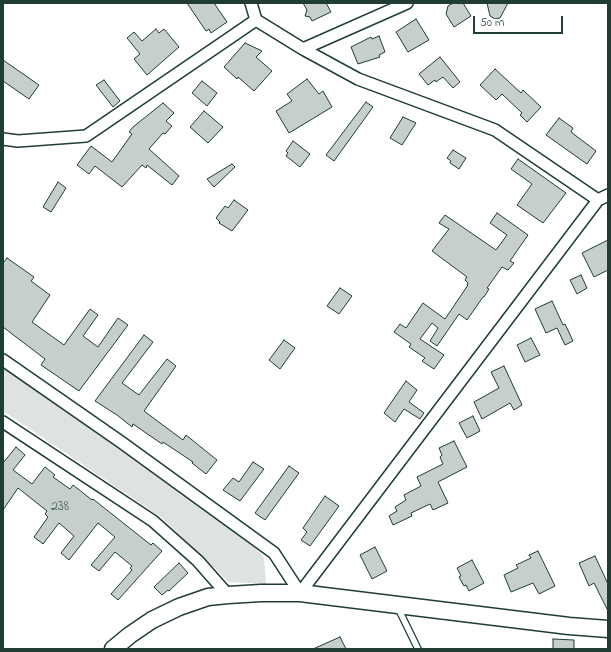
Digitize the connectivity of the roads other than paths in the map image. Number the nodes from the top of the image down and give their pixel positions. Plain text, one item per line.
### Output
1 (251, 3) edge
2 (407, 3) edge
3 (256, 20) junction
4 (303, 49) junction
5 (3, 139) edge
6 (608, 195) edge
7 (598, 200) junction
8 (3, 360) edge
9 (3, 422) edge
10 (228, 594) junction
11 (300, 594) junction
12 (397, 605) junction
13 (608, 629) edge
14 (113, 649) edge
15 (418, 649) edge

1 - 3 street
2 - 4 street
3 - 4 street
3 - 5 street
4 - 7 street
6 - 7 street
7 - 11 street
8 - 11 street
9 - 10 street
10 - 11 main road
10 - 14 main road
11 - 12 main road
12 - 13 main road
12 - 15 lane

